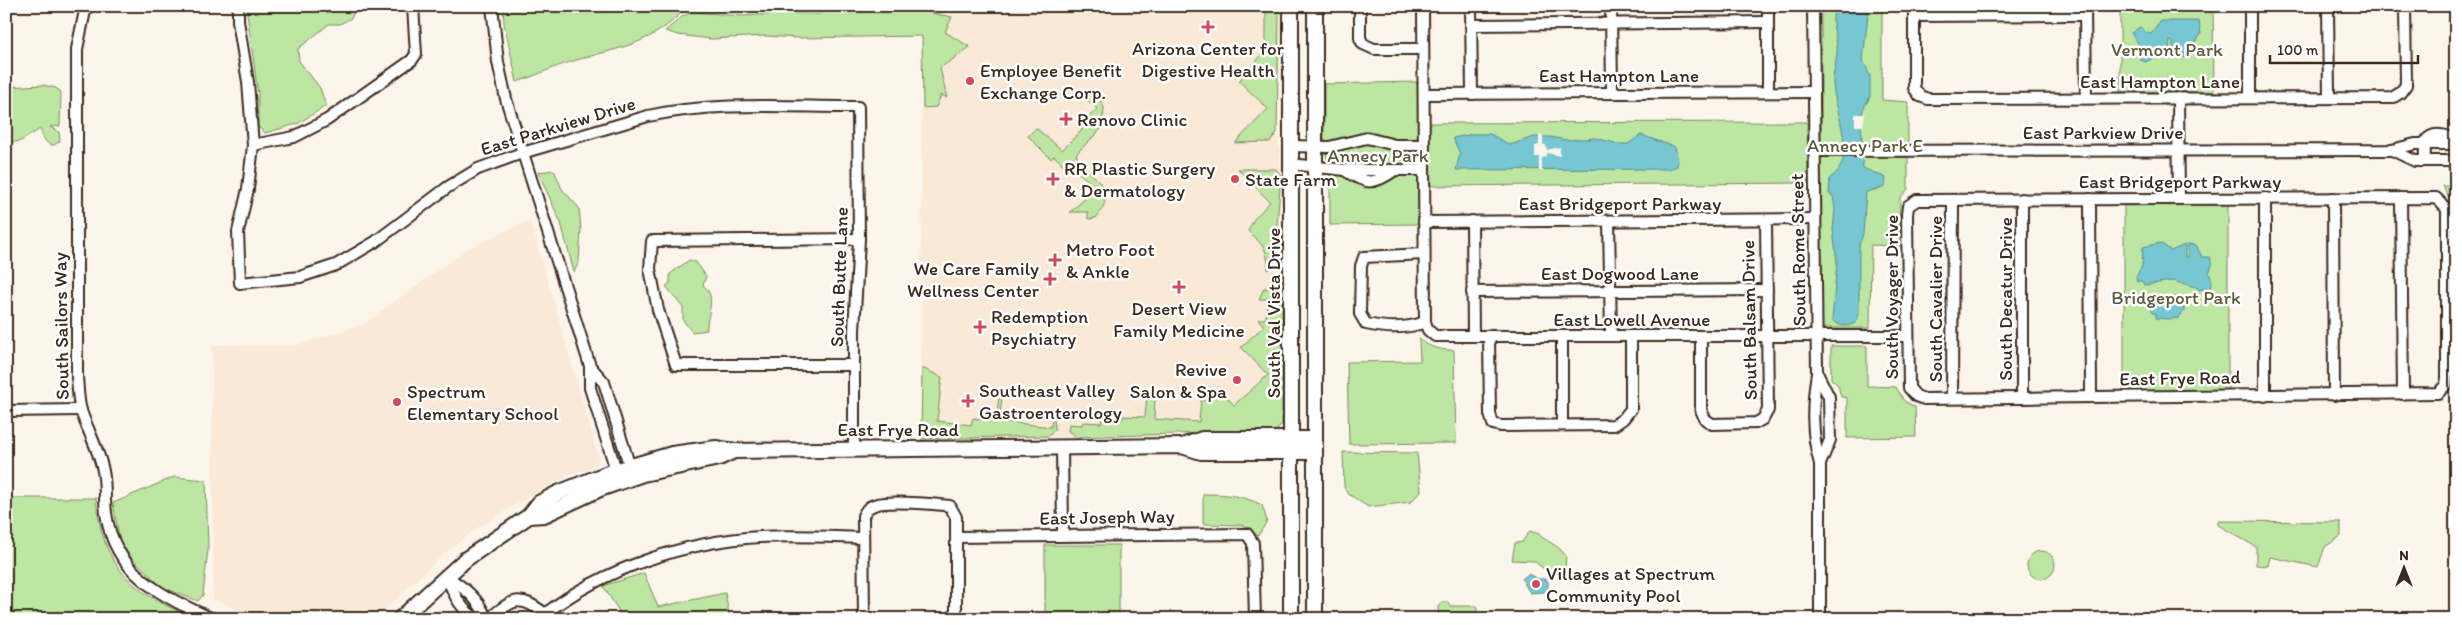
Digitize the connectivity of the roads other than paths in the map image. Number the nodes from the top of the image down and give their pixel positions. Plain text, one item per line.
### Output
1 (86, 6) edge
2 (238, 6) edge
3 (413, 6) edge
4 (492, 6) edge
5 (1291, 6) edge
6 (1314, 6) edge
7 (1360, 6) edge
8 (1423, 6) edge
9 (1471, 6) edge
10 (1611, 6) edge
11 (1768, 6) edge
12 (1813, 6) edge
13 (2250, 6) edge
14 (2328, 6) edge
15 (2405, 6) edge
16 (1914, 11) edge
17 (2085, 11) edge
18 (1768, 22) junction
19 (1611, 23) junction
20 (1471, 25) junction
21 (1423, 49) junction
22 (1768, 92) junction
23 (1814, 92) junction
24 (1612, 93) junction
25 (1424, 94) junction
26 (1472, 94) junction
27 (2086, 98) junction
28 (2178, 98) junction
29 (2250, 98) junction
30 (2329, 98) junction
31 (858, 107) joint
32 (2456, 140) edge
33 (2425, 144) junction
34 (2456, 144) edge
35 (253, 146) junction
36 (1291, 146) junction
37 (1315, 146) junction
38 (1424, 146) junction
39 (2179, 149) junction
40 (2392, 150) junction
41 (1814, 151) junction
42 (522, 153) junction
43 (2425, 161) junction
44 (2456, 161) edge
45 (1291, 164) junction
46 (1315, 167) junction
47 (1424, 170) junction
48 (2265, 198) junction
49 (2332, 198) junction
50 (2401, 198) junction
51 (2022, 199) junction
52 (2090, 199) junction
53 (2179, 199) junction
54 (1917, 200) joint
55 (1953, 200) junction
56 (1766, 220) junction
57 (1815, 220) junction
58 (1609, 221) junction
59 (1424, 222) junction
60 (1472, 222) junction
61 (859, 239) junction
62 (1424, 254) junction
63 (1767, 290) junction
64 (1610, 291) junction
65 (1472, 292) junction
66 (1425, 322) junction
67 (1473, 336) junction
68 (1489, 336) junction
69 (1562, 336) junction
70 (1611, 336) junction
71 (1631, 336) junction
72 (1701, 336) junction
73 (1767, 336) junction
74 (1817, 336) junction
75 (1908, 336) junction
76 (854, 365) junction
77 (1817, 372) junction
78 (2443, 390) joint
79 (2403, 394) junction
80 (2334, 395) junction
81 (1916, 396) joint
82 (2266, 396) junction
83 (2091, 397) junction
84 (1952, 398) junction
85 (2022, 398) junction
86 (81, 410) junction
87 (6, 411) edge
88 (1562, 425) junction
89 (1292, 445) junction
90 (1315, 446) junction
91 (1062, 447) junction
92 (854, 448) junction
93 (1820, 464) junction
94 (624, 474) junction
95 (1063, 534) junction
96 (956, 537) junction
97 (863, 538) junction
98 (446, 577) junction
99 (546, 616) edge
100 (405, 617) edge
101 (1292, 618) edge
102 (213, 619) edge
103 (479, 619) edge
104 (488, 619) edge
105 (864, 619) edge
106 (956, 619) edge
107 (1255, 619) edge
108 (1314, 619) edge
109 (1820, 619) edge

1 - 86 street, South Sailors Way
2 - 35 street
3 - 35 street
4 - 42 street
5 - 36 main road, South Val Vista Drive
6 - 37 main road
7 - 21 street
8 - 21 street
9 - 20 street
10 - 19 street
11 - 18 street
12 - 23 street, South Rome Street
13 - 29 street
14 - 30 street
15 - 30 street, East Hampton Lane
16 - 17 street
16 - 27 street, East Hampton Lane
17 - 27 street
18 - 19 street
18 - 22 street
19 - 20 street
19 - 24 street
20 - 26 street
21 - 25 street
22 - 23 street, East Hampton Lane
22 - 24 street, East Hampton Lane
23 - 41 street, South Rome Street
24 - 26 street, East Hampton Lane
25 - 26 street, East Hampton Lane
25 - 38 street
27 - 28 street, East Hampton Lane
28 - 29 street, East Hampton Lane
28 - 39 street
29 - 30 street, East Hampton Lane
31 - 42 street, East Parkview Drive
31 - 61 street, South Butte Lane
32 - 33 street
33 - 34 street, East Parkview Drive
33 - 40 street, East Parkview Drive
33 - 43 street
35 - 42 street, East Parkview Drive
36 - 37 street
36 - 45 main road, South Val Vista Drive
37 - 38 street
37 - 46 main road
38 - 47 street
39 - 40 street, East Parkview Drive
39 - 41 street, East Parkview Drive
39 - 53 street
40 - 43 street, East Parkview Drive
41 - 57 street, South Rome Street
42 - 94 street
43 - 44 street, East Parkview Drive
45 - 46 street
45 - 89 main road, South Val Vista Drive
46 - 47 street
46 - 90 main road
47 - 59 street
48 - 49 street, East Bridgeport Parkway
48 - 53 street, East Bridgeport Parkway
48 - 82 street
49 - 50 street, East Bridgeport Parkway
49 - 80 street
50 - 78 street, East Bridgeport Parkway
50 - 79 street
51 - 52 street, East Bridgeport Parkway
51 - 55 street, East Bridgeport Parkway
51 - 85 street, South Decatur Drive
52 - 53 street, East Bridgeport Parkway
52 - 83 street
54 - 55 street, East Bridgeport Parkway
54 - 75 street, South Voyager Drive
55 - 84 street, South Cavalier Drive
56 - 57 street, East Bridgeport Parkway
56 - 58 street, East Bridgeport Parkway
56 - 63 street, South Balsam Drive
57 - 74 street, South Rome Street
58 - 60 street, East Bridgeport Parkway
58 - 64 street
59 - 60 street, East Bridgeport Parkway
59 - 62 street
60 - 65 street
61 - 76 street, South Butte Lane
61 - 76 street
62 - 66 street
62 - 66 street
63 - 64 street, East Dogwood Lane
63 - 73 street, South Balsam Drive
64 - 65 street, East Dogwood Lane
64 - 70 street
65 - 67 street
66 - 67 street, East Lowell Avenue
67 - 68 street, East Lowell Avenue
68 - 69 street, East Lowell Avenue
68 - 88 street
69 - 70 street, East Lowell Avenue
69 - 88 street
70 - 71 street, East Lowell Avenue
71 - 72 street, East Lowell Avenue
71 - 88 street
72 - 73 street, East Lowell Avenue
72 - 73 street, South Balsam Drive
73 - 74 street, East Lowell Avenue
74 - 75 street, East Lowell Avenue
74 - 77 street, South Rome Street
75 - 81 street, South Voyager Drive
76 - 92 street, South Butte Lane
77 - 93 street, South Rome Street
77 - 93 street, South Rome Street
78 - 79 street, East Frye Road
79 - 80 street, East Frye Road
80 - 82 street, East Frye Road
81 - 84 street, East Frye Road
82 - 83 street, East Frye Road
83 - 85 street, East Frye Road
84 - 85 street, East Frye Road
86 - 87 street
86 - 102 street, South Sailors Way
89 - 90 main road, East Frye Road
89 - 91 main road, East Frye Road
89 - 101 main road, South Val Vista Drive
90 - 108 main road
91 - 92 main road, East Frye Road
91 - 95 street
92 - 94 main road, East Frye Road
93 - 109 street, South Rome Street
94 - 98 main road, East Frye Road
95 - 96 street, East Joseph Way
95 - 107 street, East Joseph Way
96 - 97 street
96 - 106 street
97 - 99 street
97 - 105 street
98 - 100 main road
98 - 103 street
98 - 104 street
99 - 104 street

